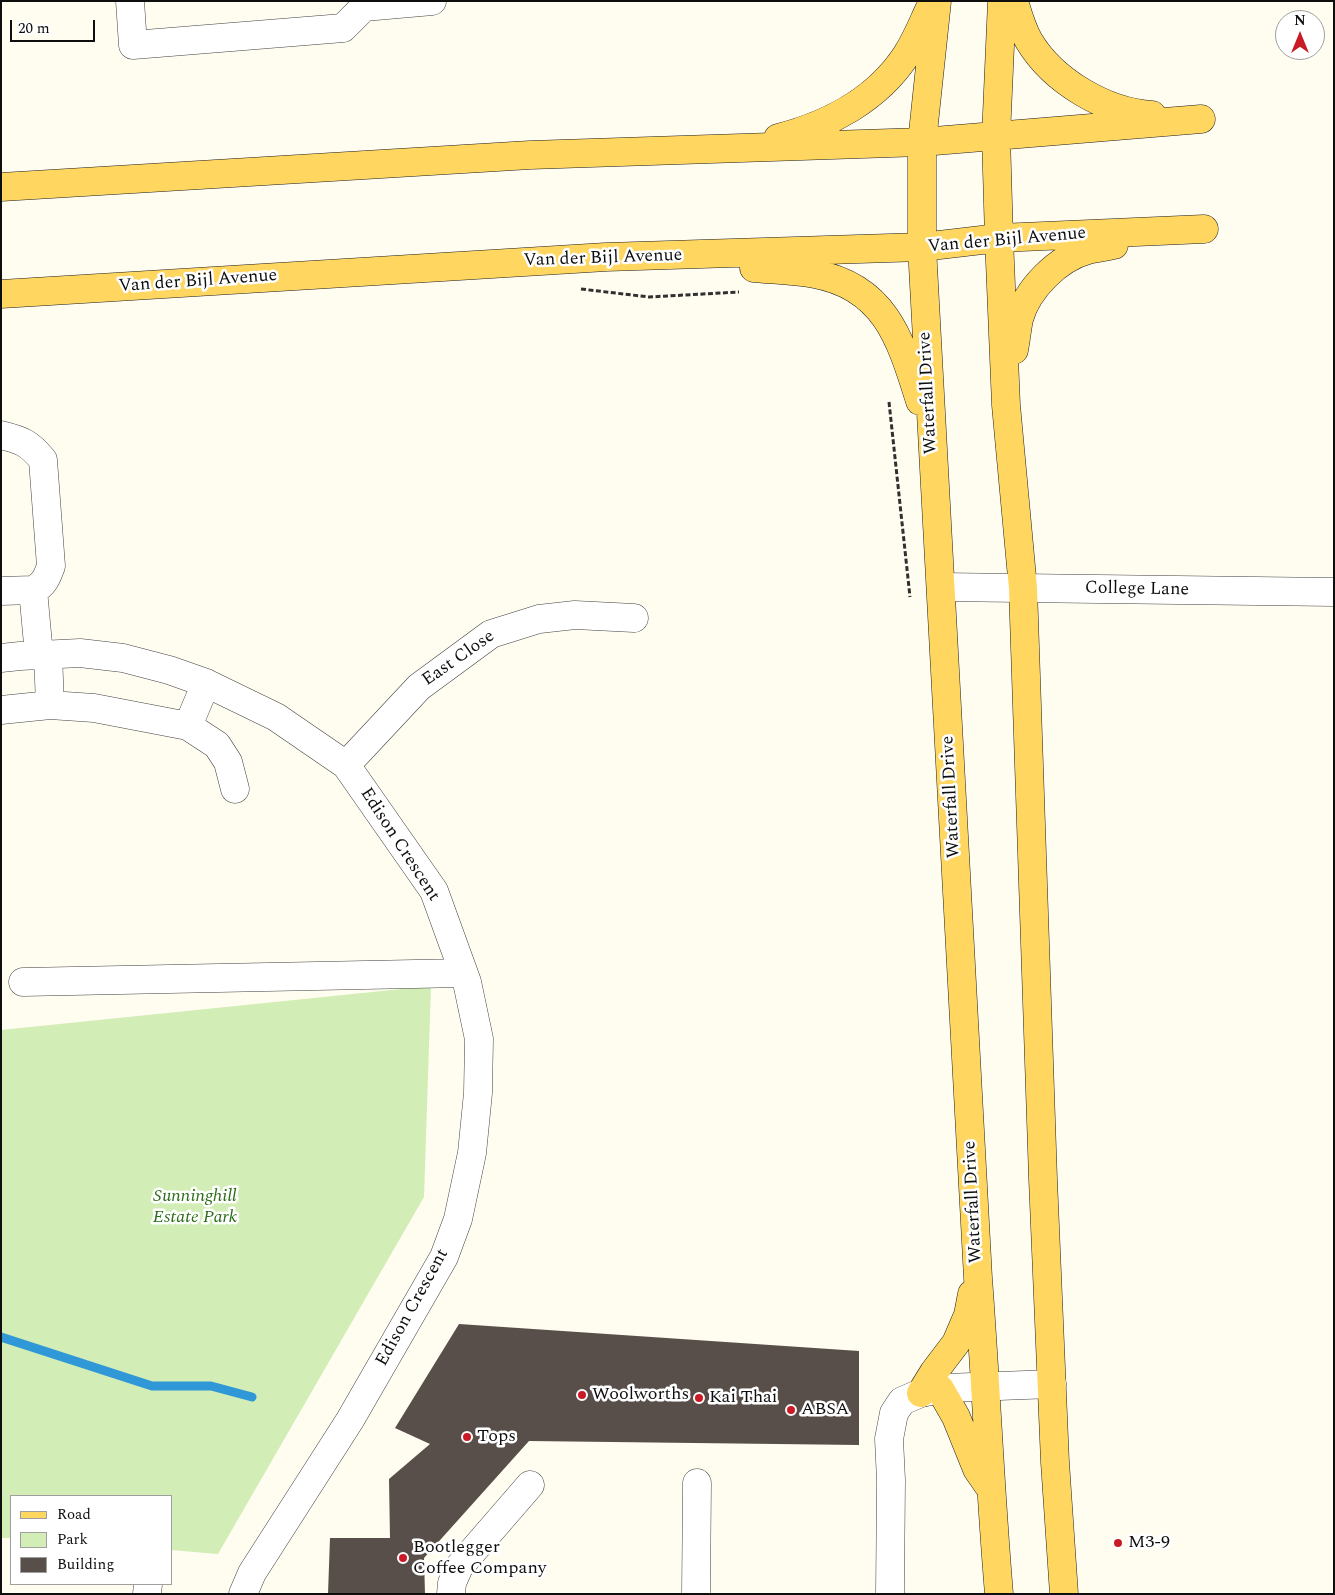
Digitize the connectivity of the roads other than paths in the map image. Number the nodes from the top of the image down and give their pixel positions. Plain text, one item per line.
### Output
1 (130, 1) edge
2 (432, 1) edge
3 (934, 1) edge
4 (937, 1) edge
5 (1002, 1) edge
6 (1014, 1) edge
7 (996, 136) junction
8 (922, 142) junction
9 (731, 149) junction
10 (1, 187) edge
11 (999, 238) junction
12 (922, 248) junction
13 (606, 257) junction
14 (1, 294) edge
15 (1006, 404) junction
16 (1, 435) edge
17 (931, 438) junction
18 (941, 588) junction
19 (1023, 588) junction
20 (33, 590) junction
21 (1, 591) edge
22 (1334, 592) edge
23 (634, 618) dead end
24 (43, 654) junction
25 (1, 658) edge
26 (206, 683) junction
27 (50, 706) junction
28 (1, 710) edge
29 (188, 726) junction
30 (346, 765) junction
31 (235, 789) dead end
32 (464, 973) junction
33 (23, 982) dead end
34 (978, 1278) junction
35 (1052, 1384) junction
36 (986, 1386) junction
37 (930, 1391) junction
38 (697, 1483) dead end
39 (530, 1485) dead end
40 (990, 1488) junction
41 (243, 1594) edge
42 (451, 1594) edge
43 (696, 1594) edge
44 (890, 1594) edge
45 (999, 1594) edge
46 (1064, 1594) edge

1 - 2 street
3 - 9 main road
4 - 8 main road, Waterfall Drive
5 - 7 main road
6 - 7 main road
7 - 8 main road
7 - 11 main road
8 - 9 main road
8 - 12 main road, Waterfall Drive
9 - 10 main road
11 - 12 main road, Van der Bijl Avenue
11 - 15 main road
11 - 15 main road, Van der Bijl Avenue
12 - 13 main road, Van der Bijl Avenue
12 - 17 main road, Waterfall Drive
13 - 14 main road, Van der Bijl Avenue
13 - 17 main road
15 - 19 main road
16 - 20 street
17 - 18 main road, Waterfall Drive
18 - 19 street, College Lane
18 - 34 main road, Waterfall Drive
19 - 22 street, College Lane
19 - 35 main road
20 - 21 street
20 - 24 street
23 - 30 street, East Close
24 - 25 street, Edison Crescent
24 - 26 street, Edison Crescent
24 - 27 street
26 - 29 street
26 - 30 street, Edison Crescent
27 - 28 street
27 - 29 street
29 - 31 street
30 - 32 street, Edison Crescent
32 - 33 street
32 - 41 street, Edison Crescent
34 - 36 main road, Waterfall Drive
34 - 37 main road
35 - 36 street
35 - 46 main road
36 - 37 street
36 - 40 main road, Waterfall Drive
37 - 40 main road
37 - 44 street
38 - 43 street
39 - 42 street
40 - 45 main road, Waterfall Drive

